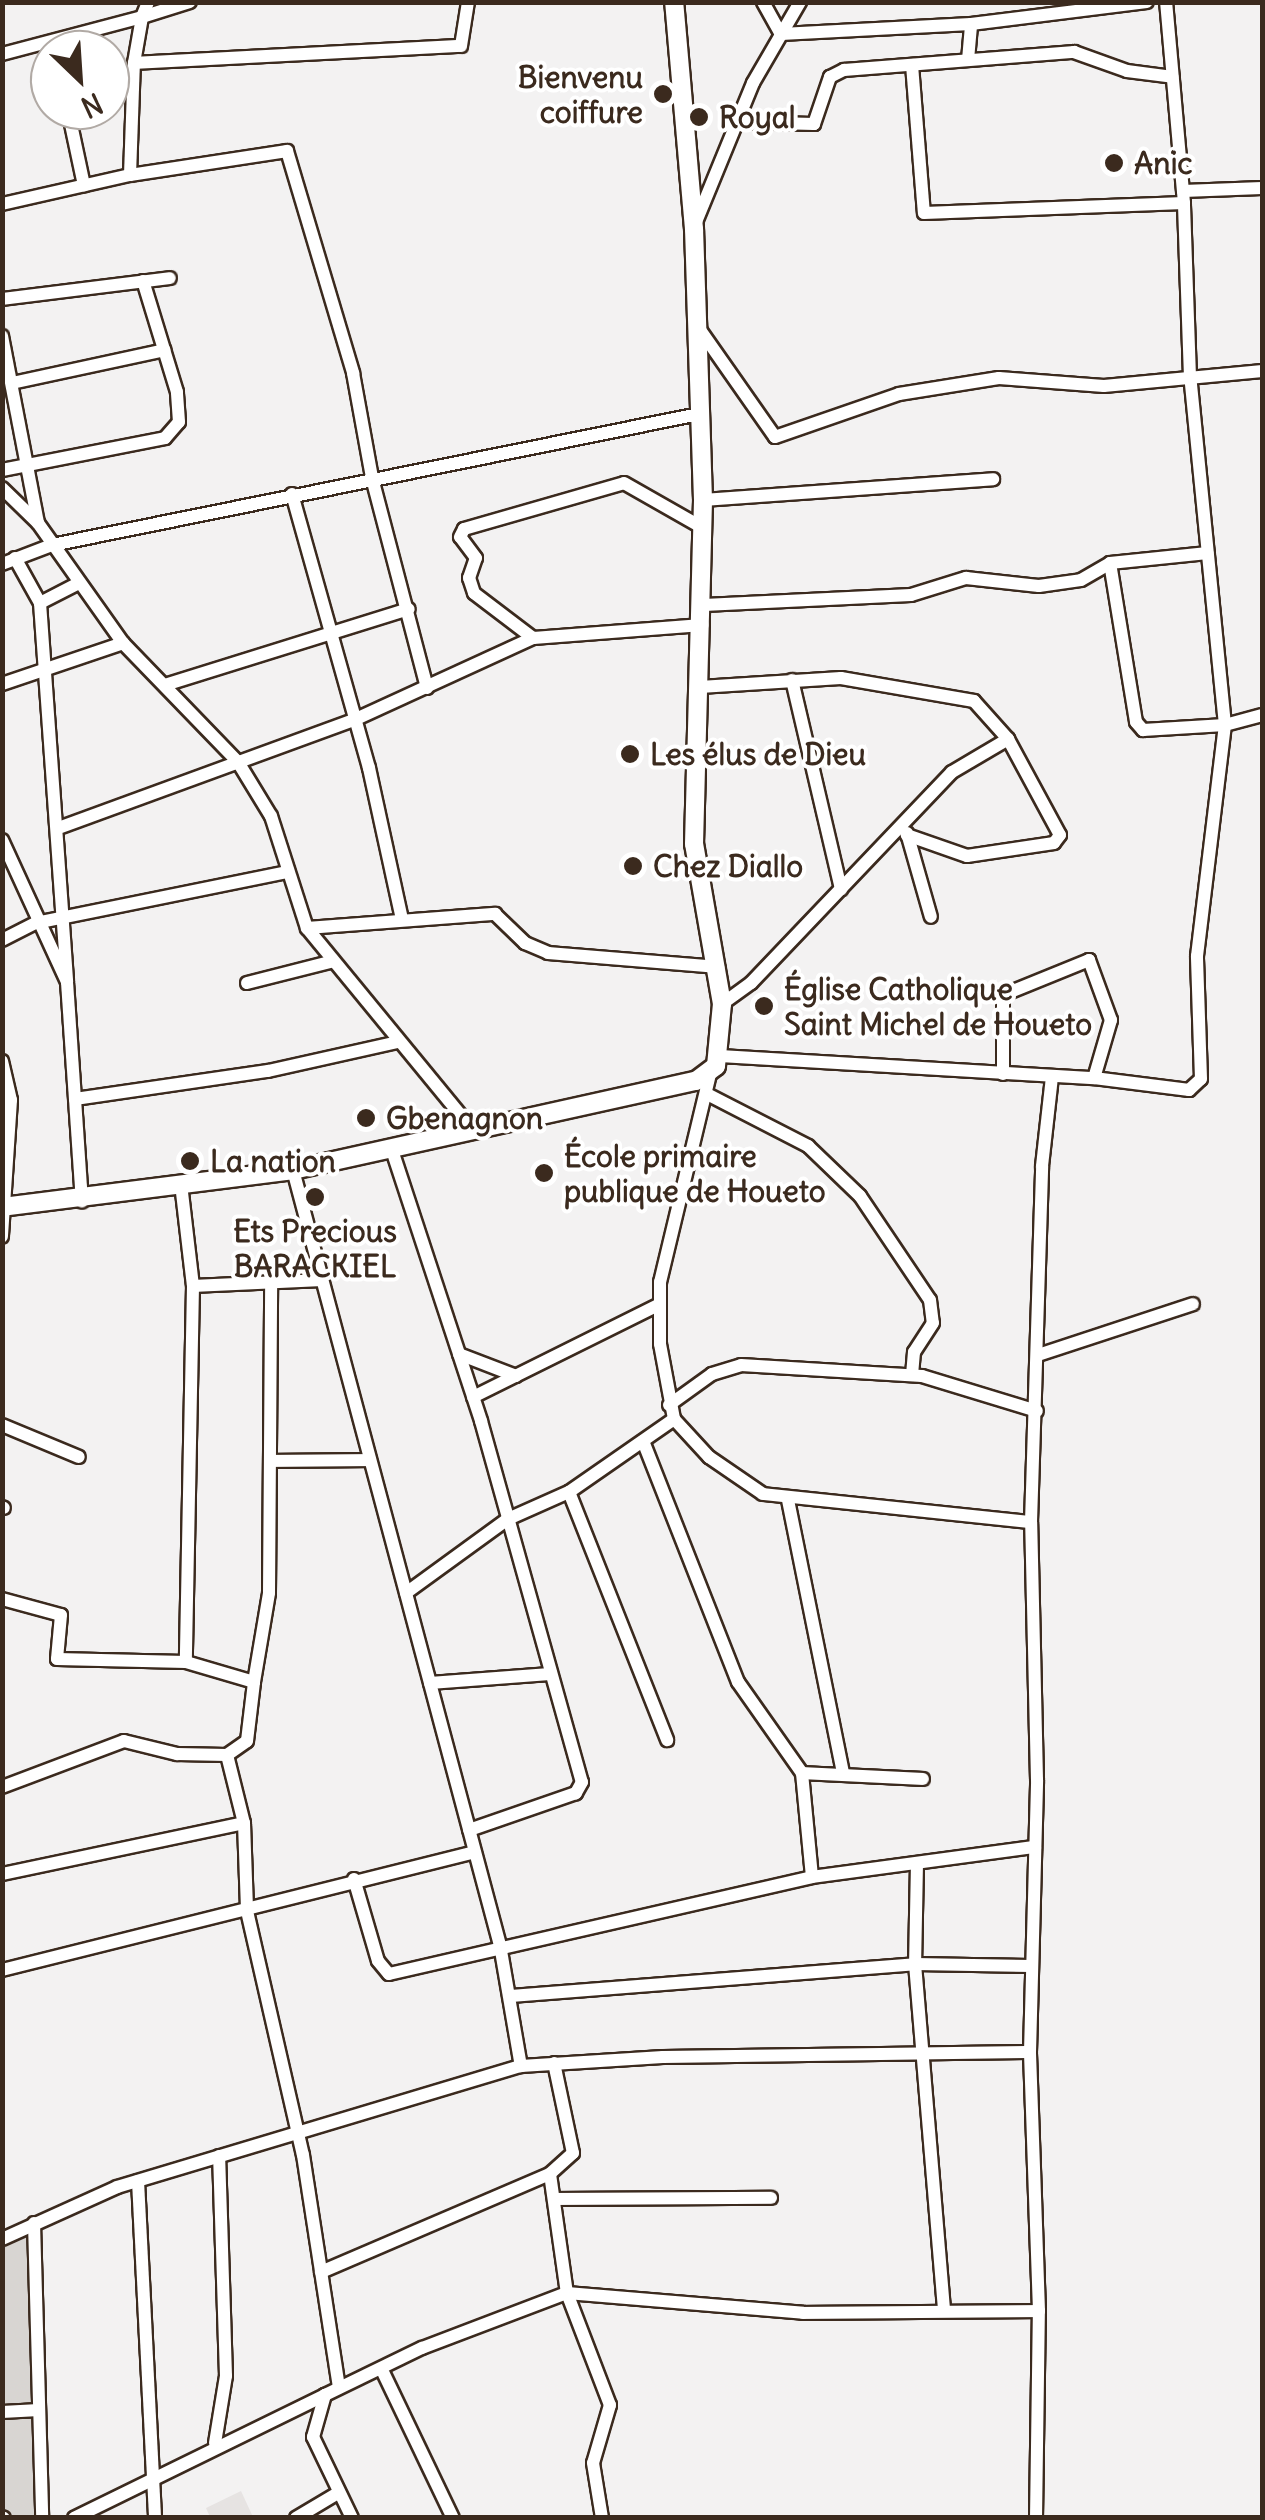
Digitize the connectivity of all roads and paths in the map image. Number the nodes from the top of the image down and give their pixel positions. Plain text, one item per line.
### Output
1 (148, 2) edge
2 (190, 2) edge
3 (468, 2) edge
4 (674, 2) edge
5 (764, 2) edge
6 (800, 2) edge
7 (1147, 2) edge
8 (1166, 2) edge
9 (1072, 8) edge
10 (142, 16) junction
11 (970, 24) junction
12 (98, 30) edge
13 (781, 34) junction
14 (30, 49) edge
15 (2, 54) edge
16 (968, 60) junction
17 (134, 63) junction
18 (912, 64) junction
19 (1172, 78) junction
20 (735, 122) junction
21 (72, 130) edge
22 (130, 175) junction
23 (84, 185) junction
24 (1262, 188) edge
25 (1183, 197) junction
26 (2, 204) edge
27 (694, 229) junction
28 (170, 278) dead end
29 (143, 281) junction
30 (2, 300) edge
31 (698, 327) junction
32 (2, 336) edge
33 (164, 350) junction
34 (1262, 371) edge
35 (1190, 377) junction
36 (12, 383) junction
37 (699, 414) junction
38 (28, 468) junction
39 (2, 470) edge
40 (372, 478) junction
41 (994, 479) dead end
42 (2, 488) edge
43 (292, 494) junction
44 (703, 500) junction
45 (38, 523) junction
46 (703, 528) junction
47 (52, 545) junction
48 (1207, 553) junction
49 (9, 561) edge
50 (1110, 563) junction
51 (79, 583) junction
52 (40, 603) junction
53 (704, 605) junction
54 (409, 609) junction
55 (703, 625) junction
56 (329, 630) junction
57 (533, 638) junction
58 (123, 643) junction
59 (45, 670) junction
60 (792, 680) junction
61 (2, 684) edge
62 (168, 684) junction
63 (700, 687) junction
64 (427, 688) junction
65 (1262, 715) edge
66 (356, 720) junction
67 (1225, 725) junction
68 (1008, 739) junction
69 (238, 762) junction
70 (903, 820) junction
71 (61, 828) junction
72 (907, 835) junction
73 (2, 840) edge
74 (287, 872) junction
75 (841, 888) junction
76 (66, 917) junction
77 (932, 917) dead end
78 (402, 919) junction
79 (36, 924) junction
80 (307, 928) junction
81 (2, 940) edge
82 (330, 962) junction
83 (718, 967) junction
84 (67, 982) junction
85 (247, 983) dead end
86 (722, 1004) junction
87 (398, 1042) junction
88 (720, 1056) junction
89 (3, 1068) edge
90 (710, 1074) junction
91 (1003, 1074) junction
92 (1052, 1077) junction
93 (1094, 1078) junction
94 (708, 1094) junction
95 (75, 1099) junction
96 (473, 1130) junction
97 (392, 1150) junction
98 (292, 1170) junction
99 (181, 1184) junction
100 (82, 1201) junction
101 (6, 1206) edge
102 (2, 1237) edge
103 (322, 1280) junction
104 (271, 1282) junction
105 (193, 1286) junction
106 (1193, 1304) dead end
107 (658, 1306) junction
108 (459, 1354) junction
109 (1038, 1356) junction
110 (912, 1374) junction
111 (516, 1376) junction
112 (473, 1397) junction
113 (669, 1405) junction
114 (1037, 1412) junction
115 (674, 1419) junction
116 (2, 1425) edge
117 (644, 1441) junction
118 (80, 1457) dead end
119 (370, 1460) junction
120 (270, 1461) junction
121 (569, 1492) junction
122 (788, 1500) junction
123 (508, 1519) junction
124 (1031, 1522) junction
125 (406, 1593) junction
126 (2, 1600) edge
127 (186, 1662) junction
128 (550, 1674) junction
129 (254, 1682) junction
130 (430, 1683) junction
131 (666, 1740) dead end
132 (227, 1755) junction
133 (843, 1772) junction
134 (802, 1774) junction
135 (924, 1779) dead end
136 (2, 1788) edge
137 (244, 1824) junction
138 (469, 1830) junction
139 (1035, 1847) junction
140 (475, 1852) junction
141 (917, 1863) junction
142 (2, 1874) edge
143 (812, 1877) junction
144 (354, 1879) junction
145 (247, 1911) junction
146 (500, 1945) junction
147 (915, 1964) junction
148 (1031, 1966) junction
149 (2, 1970) edge
150 (511, 1996) junction
151 (1030, 2052) junction
152 (923, 2054) junction
153 (554, 2064) junction
154 (521, 2066) junction
155 (298, 2133) junction
156 (220, 2156) junction
157 (550, 2174) junction
158 (138, 2181) junction
159 (770, 2198) dead end
160 (558, 2199) junction
161 (34, 2223) junction
162 (2, 2238) edge
163 (320, 2272) junction
164 (567, 2293) junction
165 (944, 2309) junction
166 (1039, 2311) junction
167 (382, 2370) junction
168 (339, 2388) junction
169 (325, 2396) junction
170 (39, 2410) junction
171 (2, 2412) edge
172 (215, 2443) junction
173 (152, 2479) junction
174 (338, 2494) junction
175 (42, 2518) edge
176 (74, 2518) edge
177 (154, 2518) edge
178 (296, 2518) edge
179 (352, 2518) edge
180 (453, 2518) edge
181 (602, 2518) edge
182 (1036, 2518) edge

1 - 10 street
2 - 10 street
3 - 17 street
4 - 27 street
5 - 13 street
6 - 13 street
7 - 9 street
8 - 19 street
9 - 11 street
10 - 12 street
10 - 17 street
11 - 13 street
11 - 16 street
13 - 20 street
14 - 15 street
16 - 18 street
16 - 19 street
17 - 22 street
18 - 20 street
18 - 25 street
19 - 25 street
20 - 27 street
21 - 23 street
22 - 23 street
22 - 40 street
23 - 26 street
24 - 25 street
25 - 35 street
27 - 31 street
28 - 29 street
29 - 30 street
29 - 33 street
31 - 35 street
31 - 37 street
32 - 36 street
33 - 36 street
33 - 38 street
34 - 35 street
35 - 48 street
36 - 38 street
37 - 40 street
37 - 44 street
38 - 39 street
38 - 45 street
40 - 43 street
40 - 54 street
41 - 44 street
42 - 45 street
43 - 47 street
43 - 56 street
44 - 46 street
45 - 47 street
46 - 53 street
46 - 57 street
47 - 49 street
47 - 51 street
48 - 50 street
48 - 67 street
49 - 52 street
50 - 53 street
50 - 67 street
51 - 52 street
51 - 58 street
52 - 59 street
53 - 55 street
54 - 56 street
54 - 64 street
55 - 57 street
55 - 63 street
56 - 62 street
56 - 66 street
57 - 64 street
58 - 59 street
58 - 62 street
59 - 61 street
59 - 71 street
60 - 63 street
60 - 68 street
60 - 75 street
62 - 69 street
63 - 83 street
64 - 66 street
65 - 67 street
66 - 69 street
66 - 78 street
67 - 93 street
68 - 70 street
68 - 72 street
69 - 71 street
69 - 74 street
70 - 72 street
70 - 75 street
71 - 76 street
72 - 77 street
73 - 79 street
74 - 76 street
74 - 80 street
75 - 86 street
76 - 79 street
76 - 84 street
78 - 80 street
78 - 83 street
79 - 81 street
79 - 84 street
80 - 82 street
82 - 85 street
82 - 87 street
83 - 86 street
84 - 95 street
86 - 88 street
87 - 95 street
87 - 96 street
88 - 90 street
88 - 91 street
89 - 101 street
90 - 94 street
90 - 96 street
91 - 92 street
91 - 93 street
92 - 93 street
92 - 109 street
94 - 107 street
94 - 110 street
95 - 100 street
96 - 97 street
97 - 98 street
97 - 108 street
98 - 99 street
98 - 103 street
99 - 100 street
99 - 105 street
100 - 101 street
101 - 102 street
103 - 104 street
103 - 119 street
104 - 105 street
104 - 120 street
105 - 127 street
106 - 109 street
107 - 111 street
107 - 113 street
108 - 111 street
108 - 112 street
109 - 114 street
110 - 113 street
110 - 114 street
111 - 112 street
112 - 123 street
113 - 115 street
114 - 124 street
115 - 117 street
115 - 122 street
116 - 118 street
117 - 121 street
117 - 134 street
119 - 120 street
119 - 125 street
120 - 129 street
121 - 123 street
121 - 131 street
122 - 124 street
122 - 133 street
123 - 125 street
123 - 128 street
124 - 139 street
125 - 130 street
126 - 127 street
127 - 129 street
128 - 130 street
128 - 138 street
129 - 132 street
130 - 138 street
132 - 136 street
132 - 137 street
133 - 134 street
133 - 135 street
134 - 143 street
137 - 142 street
137 - 145 street
138 - 140 street
139 - 141 street
139 - 148 street
140 - 144 street
140 - 146 street
141 - 143 street
141 - 147 street
143 - 146 street
144 - 145 street
144 - 146 street
145 - 149 street
145 - 155 street
146 - 150 street
147 - 148 street
147 - 150 street
147 - 152 street
148 - 151 street
150 - 154 street
151 - 152 street
151 - 166 street
152 - 153 street
152 - 165 street
153 - 154 street
153 - 157 street
154 - 155 street
155 - 156 street
155 - 163 street
156 - 158 street
156 - 172 street
157 - 160 street
157 - 163 street
158 - 161 street
158 - 173 street
159 - 160 street
160 - 164 street
161 - 162 street
161 - 170 street
163 - 168 street
164 - 165 street
164 - 167 street
164 - 181 street
165 - 166 street
166 - 182 street
167 - 168 street
167 - 180 street
168 - 169 street
169 - 172 street
169 - 174 street
170 - 171 street
170 - 175 street
172 - 173 street
173 - 176 street
173 - 177 street
174 - 178 street
174 - 179 street

